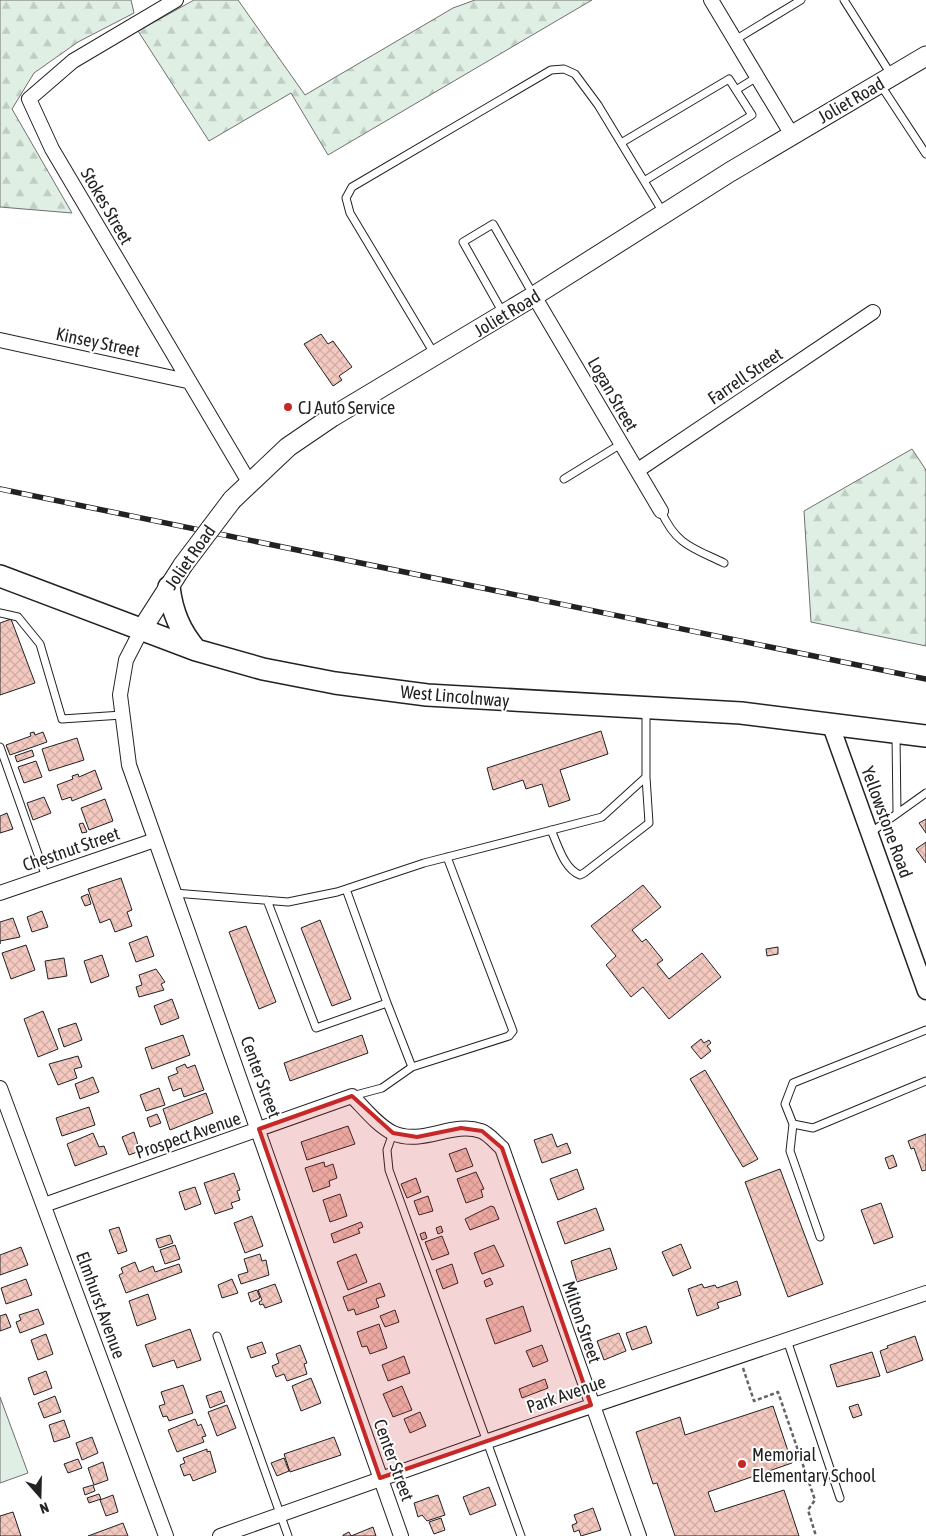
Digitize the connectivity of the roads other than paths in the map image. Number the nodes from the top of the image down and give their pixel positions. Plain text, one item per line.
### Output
1 (176, 0) edge
2 (711, 0) edge
3 (801, 0) edge
4 (844, 0) edge
5 (735, 40) junction
6 (926, 56) edge
7 (757, 77) junction
8 (886, 80) junction
9 (736, 90) junction
10 (792, 135) junction
11 (621, 144) junction
12 (926, 154) edge
13 (644, 181) junction
14 (664, 214) junction
15 (534, 296) junction
16 (873, 312) dead end
17 (504, 314) junction
18 (0, 340) edge
19 (435, 356) junction
20 (187, 381) junction
21 (621, 444) junction
22 (638, 470) junction
23 (564, 480) dead end
24 (249, 482) junction
25 (661, 511) joint
26 (724, 564) dead end
27 (0, 576) edge
28 (169, 587) junction
29 (0, 613) edge
30 (142, 629) junction
31 (196, 650) junction
32 (646, 709) junction
33 (122, 715) junction
34 (830, 723) junction
35 (896, 732) junction
36 (926, 736) edge
37 (0, 747) edge
38 (646, 777) junction
39 (926, 793) edge
40 (897, 813) junction
41 (551, 830) junction
42 (870, 833) junction
43 (155, 840) junction
44 (447, 857) junction
45 (46, 877) junction
46 (346, 889) junction
47 (0, 893) edge
48 (174, 893) junction
49 (267, 900) junction
50 (926, 991) edge
51 (387, 1003) junction
52 (926, 1030) edge
53 (412, 1066) junction
54 (926, 1080) edge
55 (0, 1088) edge
56 (352, 1096) junction
57 (793, 1124) junction
58 (259, 1129) junction
59 (393, 1133) junction
60 (44, 1205) junction
61 (820, 1237) dead end
62 (926, 1293) edge
63 (217, 1336) dead end
64 (787, 1339) junction
65 (592, 1405) junction
66 (485, 1442) junction
67 (380, 1478) junction
68 (840, 1498) dead end
69 (280, 1514) junction
70 (166, 1536) edge
71 (220, 1536) edge
72 (288, 1536) edge
73 (401, 1536) edge
74 (521, 1536) edge
75 (639, 1536) edge

1 - 20 street, Stokes Street
2 - 5 street
3 - 5 lane
4 - 8 lane
5 - 7 street
6 - 8 main road, Joliet Road
7 - 9 lane
7 - 10 street
8 - 10 main road, Joliet Road
8 - 12 lane
9 - 11 lane
9 - 13 lane
10 - 14 main road, Joliet Road
11 - 13 lane
11 - 19 lane
13 - 14 lane
14 - 15 main road, Joliet Road
15 - 17 main road, Joliet Road
15 - 17 lane
15 - 21 street, Logan Street
16 - 22 street, Farrell Street
17 - 19 main road, Joliet Road
18 - 20 street, Kinsey Street
19 - 24 main road, Joliet Road
20 - 24 street, Stokes Street
21 - 22 street, Logan Street
21 - 23 lane
22 - 25 street, Logan Street
24 - 28 main road, Joliet Road, bridge
25 - 26 lane
27 - 30 main road, West Lincolnway
28 - 30 main road, Joliet Road
28 - 31 main road
29 - 33 lane
30 - 31 main road, West Lincolnway
30 - 33 street, Center Street
31 - 32 main road, West Lincolnway
32 - 34 main road, West Lincolnway
32 - 38 lane
33 - 43 street, Center Street
34 - 35 main road, West Lincolnway
34 - 42 street, Yellowstone Road
35 - 36 main road, West Lincolnway
35 - 40 lane
37 - 45 lane
38 - 41 lane
38 - 41 lane
39 - 40 lane
40 - 42 lane
41 - 44 lane
42 - 50 street, Yellowstone Road
43 - 45 street, Chestnut Street
43 - 48 street, Center Street
44 - 46 lane
44 - 53 lane
45 - 47 street, Chestnut Street
46 - 49 lane
46 - 51 lane
48 - 49 lane
48 - 58 street, Center Street
49 - 51 lane
51 - 53 lane
52 - 57 lane
53 - 56 lane
54 - 57 lane
55 - 60 street, Elmhurst Avenue
56 - 58 street, Prospect Avenue
56 - 59 street
57 - 61 lane
58 - 60 street, Prospect Avenue
58 - 67 street, Center Street
59 - 65 street, Milton Street
59 - 66 lane
60 - 70 street, Elmhurst Avenue
62 - 64 street, Park Avenue
63 - 69 lane
64 - 65 street, Park Avenue
64 - 68 lane
65 - 66 street, Park Avenue
65 - 75 street, Milton Street
66 - 67 street, Park Avenue
66 - 74 lane
67 - 69 street, Park Avenue
67 - 73 street, Center Street
69 - 71 street, Park Avenue
69 - 72 lane

